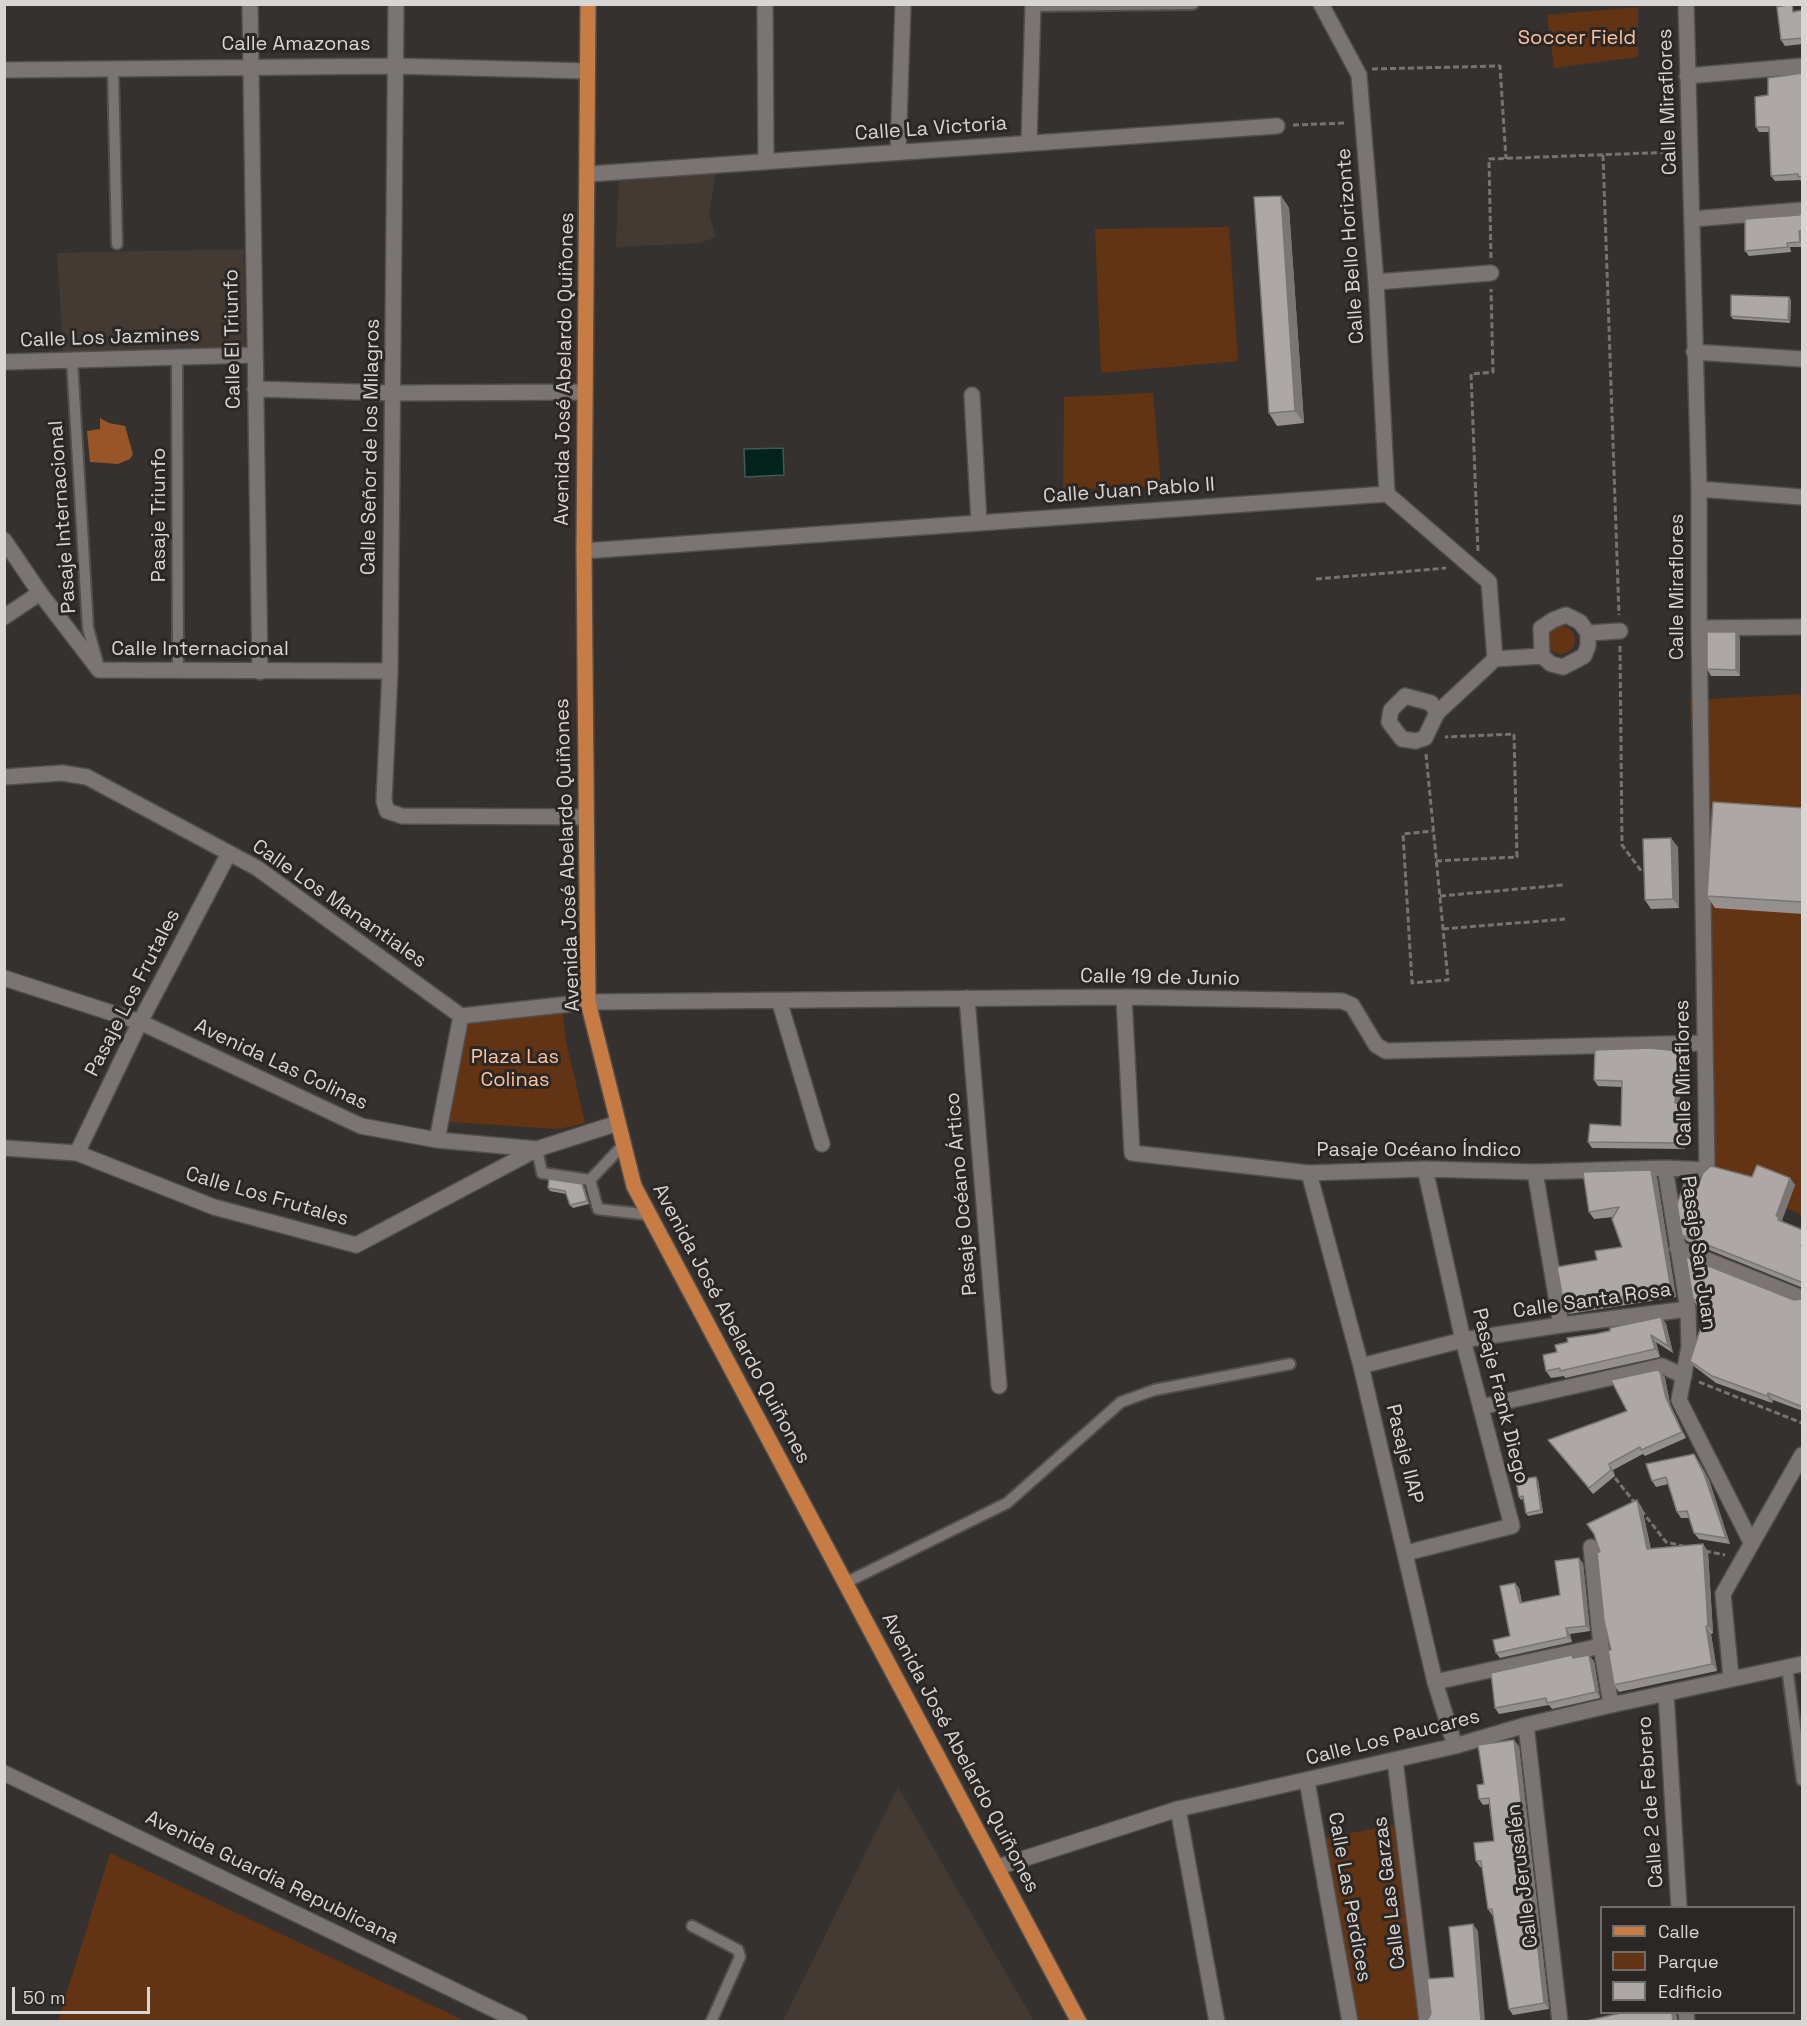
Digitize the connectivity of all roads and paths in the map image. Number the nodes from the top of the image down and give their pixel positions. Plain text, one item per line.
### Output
1 (250, 4) edge
2 (396, 4) edge
3 (588, 4) edge
4 (765, 4) edge
5 (903, 4) edge
6 (1193, 4) edge
7 (1321, 4) edge
8 (1686, 4) edge
9 (1033, 5) edge
10 (250, 66) junction
11 (394, 66) junction
12 (1803, 66) edge
13 (1356, 69) junction
14 (4, 70) edge
15 (113, 70) junction
16 (587, 71) junction
17 (1687, 76) junction
18 (1363, 123) junction
19 (1276, 126) joint
20 (1029, 143) junction
21 (1690, 151) junction
22 (898, 152) junction
23 (1603, 155) junction
24 (1506, 159) junction
25 (766, 162) junction
26 (588, 174) junction
27 (1803, 210) edge
28 (1693, 219) junction
29 (117, 244) dead end
30 (1491, 273) junction
31 (1376, 282) junction
32 (1694, 352) junction
33 (254, 355) junction
34 (177, 357) junction
35 (1803, 359) edge
36 (72, 360) junction
37 (4, 362) edge
38 (255, 389) junction
39 (584, 392) junction
40 (393, 393) junction
41 (972, 394) dead end
42 (1700, 489) junction
43 (1387, 494) junction
44 (1803, 497) edge
45 (979, 523) junction
46 (4, 540) edge
47 (584, 551) junction
48 (1474, 570) junction
49 (1316, 579) dead end
50 (40, 593) junction
51 (4, 617) edge
52 (1803, 627) edge
53 (1699, 628) junction
54 (1620, 631) junction
55 (1588, 633) junction
56 (1542, 656) junction
57 (1495, 659) junction
58 (99, 670) junction
59 (390, 671) junction
60 (178, 672) junction
61 (260, 672) junction
62 (1437, 712) junction
63 (1425, 738) junction
64 (4, 777) edge
65 (585, 817) junction
66 (1434, 831) junction
67 (229, 854) junction
68 (1436, 861) junction
69 (1642, 872) edge
70 (1563, 885) dead end
71 (1440, 896) junction
72 (1565, 919) dead end
73 (1443, 929) junction
74 (4, 978) edge
75 (1124, 997) junction
76 (967, 998) junction
77 (779, 1000) junction
78 (588, 1002) junction
79 (462, 1016) junction
80 (140, 1022) junction
81 (1705, 1043) junction
82 (618, 1123) junction
83 (437, 1140) junction
84 (624, 1144) junction
85 (822, 1144) dead end
86 (4, 1148) edge
87 (537, 1149) junction
88 (77, 1153) junction
89 (1665, 1168) junction
90 (1425, 1169) junction
91 (1707, 1170) joint
92 (1535, 1172) junction
93 (1309, 1173) junction
94 (590, 1180) junction
95 (650, 1215) junction
96 (1677, 1248) junction
97 (1803, 1298) edge
98 (1688, 1309) junction
99 (1561, 1325) junction
100 (1463, 1341) junction
101 (1290, 1364) dead end
102 (1361, 1366) junction
103 (1684, 1376) junction
104 (999, 1386) dead end
105 (1481, 1407) junction
106 (1803, 1423) edge
107 (1803, 1455) edge
108 (1615, 1478) dead end
109 (1751, 1542) junction
110 (1591, 1547) dead end
111 (1688, 1547) edge
112 (1698, 1549) edge
113 (1406, 1553) junction
114 (1742, 1559) junction
115 (844, 1583) junction
116 (1601, 1646) junction
117 (1803, 1664) edge
118 (1787, 1667) junction
119 (1731, 1677) junction
120 (1435, 1682) junction
121 (1666, 1693) junction
122 (1611, 1705) junction
123 (1526, 1725) junction
124 (1455, 1746) junction
125 (1395, 1760) junction
126 (4, 1773) edge
127 (1307, 1780) junction
128 (1803, 1780) edge
129 (1178, 1809) junction
130 (998, 1867) junction
131 (1679, 1906) edge
132 (692, 1926) dead end
133 (520, 2022) edge
134 (711, 2022) edge
135 (1078, 2022) edge
136 (1217, 2022) edge
137 (1350, 2022) edge
138 (1427, 2022) edge
139 (1560, 2022) edge

1 - 10 street, Calle El Triunfo
2 - 11 street, Calle Señor de los Milagros
3 - 16 main road, Avenida José Abelardo Quiñones
4 - 25 street
5 - 22 street
6 - 9 lane
7 - 13 street, Calle Bello Horizonte
8 - 17 street, Calle Miraflores
9 - 20 street
10 - 11 street, Calle Amazonas
10 - 15 street, Calle Amazonas
10 - 33 street, Calle El Triunfo
11 - 16 street, Calle Amazonas
11 - 40 street, Calle Señor de los Milagros
12 - 17 street
13 - 18 street, Calle Bello Horizonte
13 - 24 path
14 - 15 street, Calle Amazonas
15 - 29 lane
16 - 26 main road, Avenida José Abelardo Quiñones
17 - 21 street, Calle Miraflores
18 - 19 path
18 - 31 street, Calle Bello Horizonte
19 - 20 street, Calle La Victoria
20 - 22 street, Calle La Victoria
21 - 23 path
21 - 28 street, Calle Miraflores
22 - 25 street, Calle La Victoria
23 - 24 path
23 - 54 path
24 - 30 path
25 - 26 street, Calle La Victoria
26 - 39 main road, Avenida José Abelardo Quiñones
27 - 28 street
28 - 32 street, Calle Miraflores
30 - 31 street
30 - 48 path
31 - 43 street, Calle Bello Horizonte
32 - 35 street
32 - 42 street, Calle Miraflores
33 - 34 street, Calle Los Jazmines
33 - 38 street, Calle El Triunfo
34 - 36 street, Calle Los Jazmines
34 - 60 lane, Pasaje Triunfo
36 - 37 street, Calle Los Jazmines
36 - 58 lane, Pasaje Internacional
38 - 40 street
38 - 61 street, Calle El Triunfo
39 - 40 street
39 - 47 main road, Avenida José Abelardo Quiñones
40 - 59 street, Calle Señor de los Milagros
41 - 45 street
42 - 44 street
42 - 53 street, Calle Miraflores
43 - 45 street, Calle Juan Pablo II
43 - 48 street
45 - 47 street, Calle Juan Pablo II
46 - 50 street, Calle Internacional
47 - 65 main road, Avenida José Abelardo Quiñones
48 - 49 path
48 - 57 street
50 - 51 street
50 - 58 street, Calle Internacional
52 - 53 street
53 - 81 street, Calle Miraflores
54 - 55 street
54 - 69 path
55 - 56 street
55 - 56 street
56 - 57 street
57 - 62 street
58 - 60 street, Calle Internacional
59 - 61 street, Calle Internacional
59 - 65 street, Calle Señor de los Milagros
60 - 61 street, Calle Internacional
62 - 63 street
62 - 63 street
63 - 66 path
63 - 68 path
64 - 67 street, Calle Los Manantiales
65 - 78 main road, Avenida José Abelardo Quiñones
66 - 68 path
66 - 73 path
67 - 79 street, Calle Los Manantiales
67 - 80 street, Pasaje Los Frutales
68 - 71 path
70 - 71 path
71 - 73 path
72 - 73 path
74 - 80 street, Avenida Las Colinas
75 - 76 street, Calle 19 de Junio
75 - 81 street, Calle 19 de Junio
75 - 93 street, Pasaje Océano Índico
76 - 77 street, Calle 19 de Junio
76 - 104 street, Pasaje Océano Ártico
77 - 78 street, Calle 19 de Junio
77 - 85 street
78 - 79 street
78 - 82 main road, Avenida José Abelardo Quiñones
79 - 83 street
80 - 83 street, Avenida Las Colinas
80 - 88 street, Pasaje Los Frutales
81 - 91 street, Calle Miraflores
82 - 84 main road, Avenida José Abelardo Quiñones
82 - 87 street, Avenida Las Colinas
83 - 87 street, Avenida Las Colinas
84 - 94 lane
84 - 95 main road, Avenida José Abelardo Quiñones
86 - 88 street, Calle Los Frutales
87 - 88 street, Calle Los Frutales
87 - 94 lane
89 - 91 street, Pasaje Océano Índico
89 - 92 street, Pasaje Océano Índico
89 - 96 street, Pasaje San Juan
90 - 92 street, Pasaje Océano Índico
90 - 93 street, Pasaje Océano Índico
90 - 100 street, Pasaje Frank Diego
92 - 99 street
93 - 102 street, Pasaje IIAP
94 - 95 lane
95 - 115 main road, Avenida José Abelardo Quiñones
96 - 97 street
96 - 98 street, Pasaje San Juan
98 - 99 street, Calle Santa Rosa
98 - 103 street, Pasaje San Juan
99 - 100 street, Calle Santa Rosa
100 - 102 street, Calle Santa Rosa
100 - 105 street, Pasaje Frank Diego
101 - 115 lane
102 - 113 street, Pasaje IIAP
103 - 105 street
103 - 106 path
103 - 109 street, Pasaje San Juan
105 - 113 street, Pasaje Frank Diego
107 - 109 street
108 - 111 path
109 - 114 street
110 - 116 street
112 - 114 path
113 - 120 street, Pasaje IIAP
114 - 119 street
115 - 130 main road, Avenida José Abelardo Quiñones
116 - 120 street
116 - 122 street
117 - 118 street, Calle Los Paucares
118 - 119 street, Calle Los Paucares
118 - 128 lane
119 - 121 street, Calle Los Paucares
120 - 124 street, Pasaje IIAP
121 - 122 street, Calle Los Paucares
121 - 131 street, Calle 2 de Febrero
122 - 123 street, Calle Los Paucares
123 - 124 street, Calle Los Paucares
123 - 139 street, Calle Jerusalén
124 - 125 street, Calle Los Paucares
125 - 127 street, Calle Los Paucares
125 - 138 street, Calle Las Garzas
126 - 133 street, Avenida Guardia Republicana
127 - 129 street, Calle Los Paucares
127 - 137 street, Calle Las Perdices
129 - 130 street, Calle Los Paucares
129 - 136 street
130 - 135 main road, Avenida José Abelardo Quiñones
132 - 134 lane

